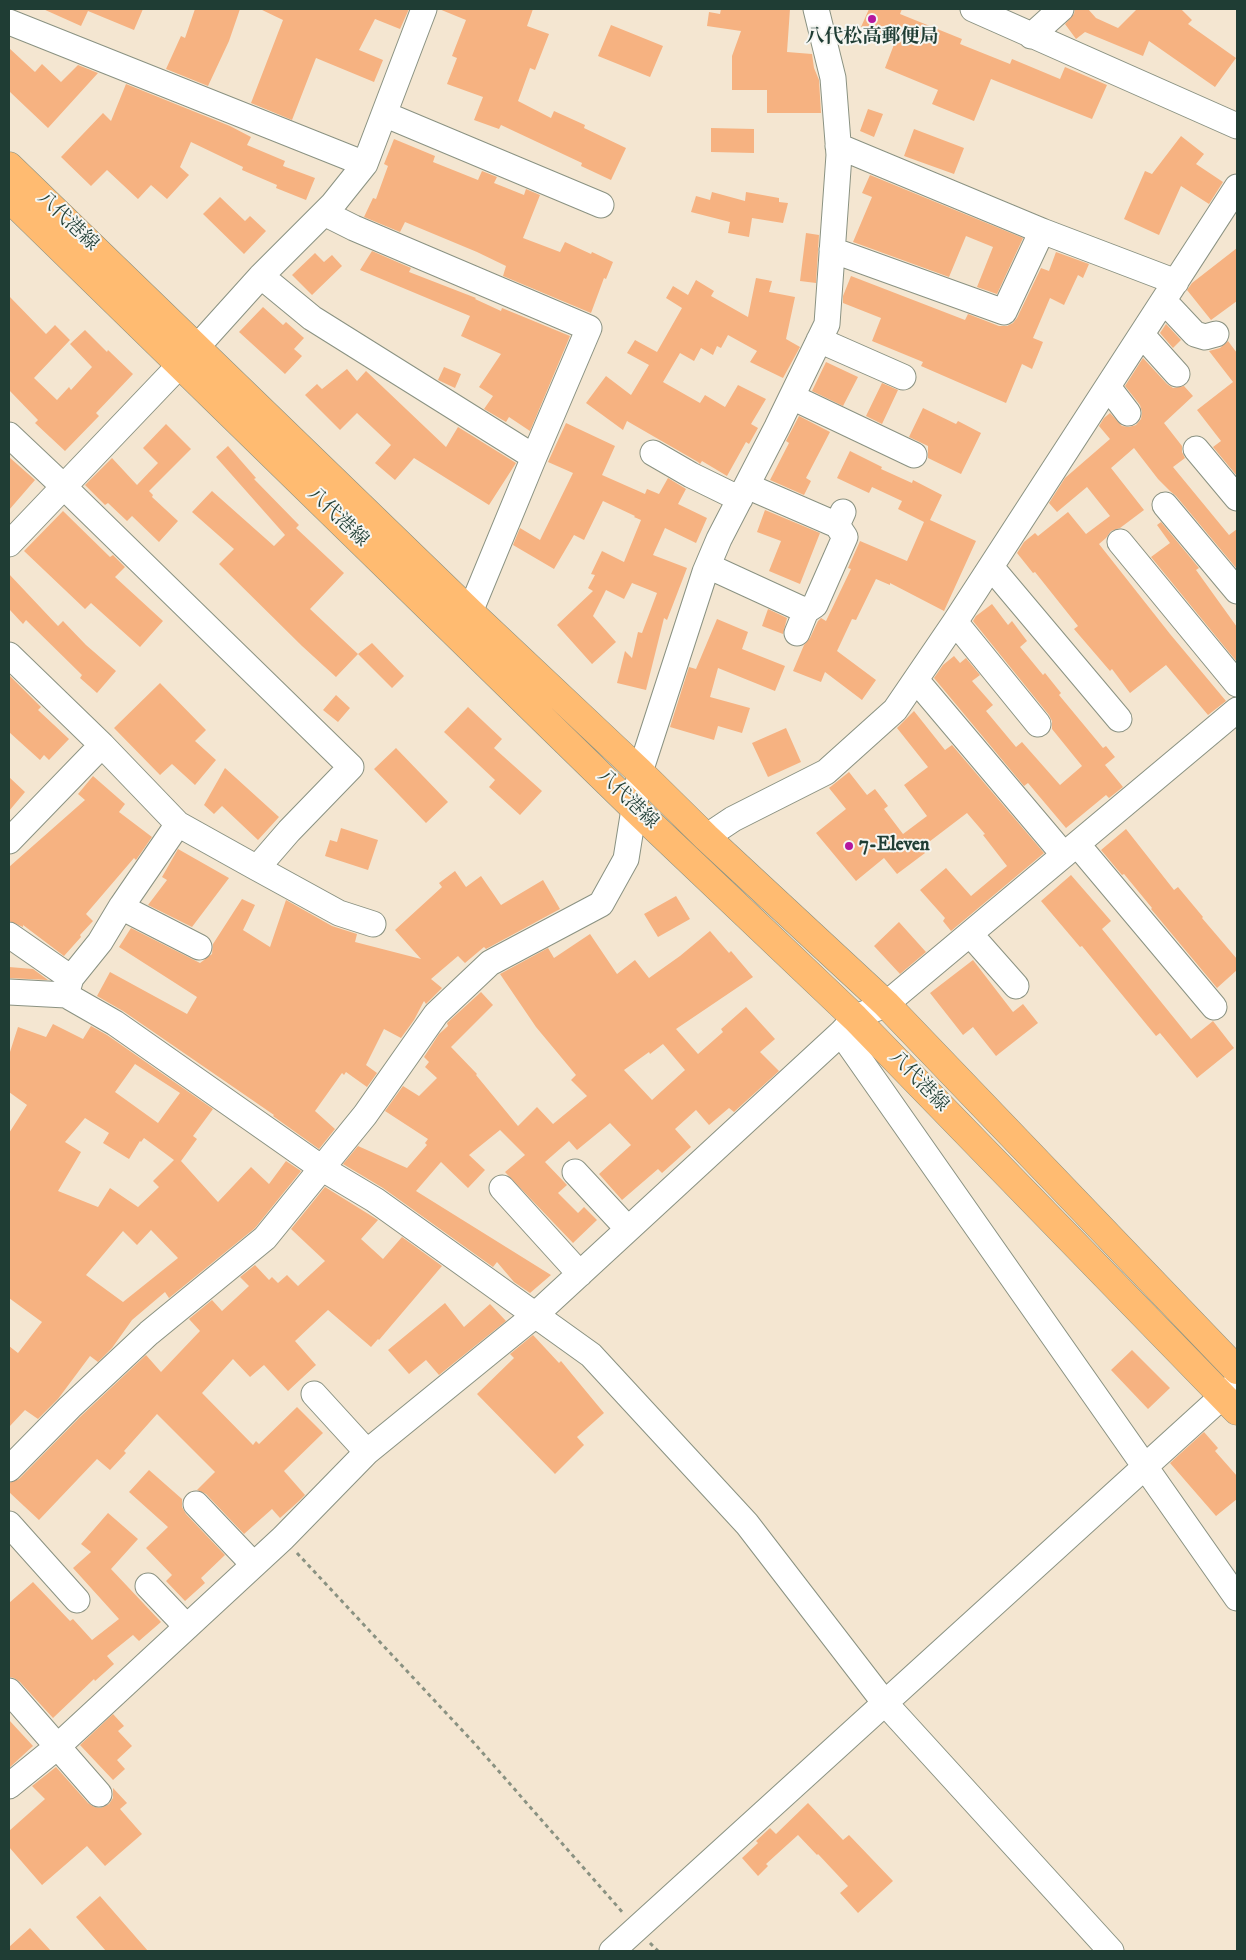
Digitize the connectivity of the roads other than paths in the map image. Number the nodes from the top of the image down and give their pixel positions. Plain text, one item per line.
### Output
1 (424, 9) edge
2 (816, 9) edge
3 (973, 9) edge
4 (1061, 9) edge
5 (9, 22) edge
6 (1031, 36) junction
7 (384, 114) junction
8 (1237, 126) edge
9 (838, 146) junction
10 (365, 164) junction
11 (9, 166) edge
12 (1237, 187) edge
13 (9, 198) edge
14 (601, 205) dead end
15 (324, 213) junction
16 (1042, 232) junction
17 (832, 250) junction
18 (261, 276) junction
19 (1170, 292) junction
20 (1216, 334) dead end
21 (1142, 335) junction
22 (819, 340) junction
23 (189, 356) junction
24 (1177, 374) dead end
25 (903, 377) dead end
26 (1108, 387) junction
27 (792, 396) junction
28 (1128, 414) dead end
29 (9, 435) edge
30 (1196, 449) dead end
31 (653, 453) dead end
32 (914, 455) dead end
33 (534, 456) junction
34 (63, 486) junction
35 (743, 492) junction
36 (1237, 498) edge
37 (1165, 504) dead end
38 (1120, 542) dead end
39 (9, 544) edge
40 (708, 566) junction
41 (991, 566) junction
42 (1237, 590) edge
43 (470, 612) junction
44 (955, 622) junction
45 (9, 655) edge
46 (916, 680) junction
47 (1237, 684) edge
48 (1237, 710) edge
49 (1119, 719) dead end
50 (1038, 724) dead end
51 (102, 745) junction
52 (640, 772) junction
53 (635, 809) junction
54 (178, 824) junction
55 (706, 837) junction
56 (9, 838) edge
57 (1070, 850) junction
58 (257, 868) junction
59 (121, 907) junction
60 (373, 924) dead end
61 (970, 934) junction
62 (9, 935) edge
63 (200, 947) dead end
64 (1016, 986) dead end
65 (68, 987) junction
66 (9, 992) edge
67 (886, 1004) junction
68 (1214, 1007) dead end
69 (848, 1026) junction
70 (323, 1169) junction
71 (574, 1172) dead end
72 (502, 1188) dead end
73 (628, 1229) junction
74 (580, 1274) junction
75 (534, 1316) junction
76 (1237, 1370) edge
77 (314, 1394) dead end
78 (1232, 1396) edge
79 (367, 1452) junction
80 (1144, 1466) junction
81 (9, 1469) edge
82 (196, 1504) dead end
83 (9, 1524) edge
84 (254, 1565) junction
85 (148, 1586) dead end
86 (1237, 1598) edge
87 (77, 1600) dead end
88 (187, 1627) junction
89 (9, 1691) edge
90 (884, 1702) junction
91 (58, 1747) junction
92 (9, 1786) edge
93 (98, 1794) dead end
94 (612, 1951) edge
95 (1111, 1951) edge

1 - 7 street
2 - 9 street
3 - 6 street
4 - 6 street
5 - 10 street
6 - 8 street
7 - 10 street
7 - 14 street
9 - 16 street
9 - 17 street
10 - 15 street
11 - 23 main road, 八代港線
12 - 19 street
13 - 23 main road, 八代港線
15 - 18 street
15 - 33 street
16 - 17 street
16 - 19 street
17 - 22 street
18 - 23 street
18 - 33 street
19 - 20 street
19 - 21 street
21 - 24 street
21 - 26 street
22 - 25 street
22 - 27 street
23 - 34 street
23 - 43 main road, 八代港線
23 - 53 main road, 八代港線
26 - 28 street
26 - 41 street
27 - 32 street
27 - 35 street
29 - 34 street
30 - 36 street
31 - 35 street
33 - 43 street
34 - 39 street
34 - 58 street
35 - 40 street
35 - 40 street
37 - 42 street
38 - 47 street
40 - 52 street
41 - 44 street
41 - 49 street
43 - 52 main road, 八代港線
44 - 46 street
44 - 50 street
45 - 51 street
46 - 55 street
46 - 57 street
48 - 57 street
51 - 54 street
51 - 56 street
52 - 53 street
52 - 55 main road, 八代港線
53 - 69 main road, 八代港線
53 - 70 street
54 - 58 street
54 - 59 street
55 - 67 main road, 八代港線
57 - 61 street
57 - 68 street
58 - 60 street
59 - 63 street
59 - 65 street
61 - 64 street
61 - 67 street
62 - 65 street
65 - 66 street
65 - 70 street
67 - 69 street
67 - 76 main road, 八代港線
69 - 73 street
69 - 78 main road, 八代港線
69 - 80 street
70 - 75 street
70 - 81 street
71 - 73 street
72 - 74 street
73 - 74 street
74 - 75 street
75 - 79 street
75 - 90 street
77 - 79 street
78 - 80 street
79 - 84 street
80 - 86 street
80 - 90 street
82 - 84 street
83 - 87 street
84 - 88 street
85 - 88 street
88 - 91 street
89 - 91 street
90 - 94 street
90 - 95 street
91 - 92 street
91 - 93 street

